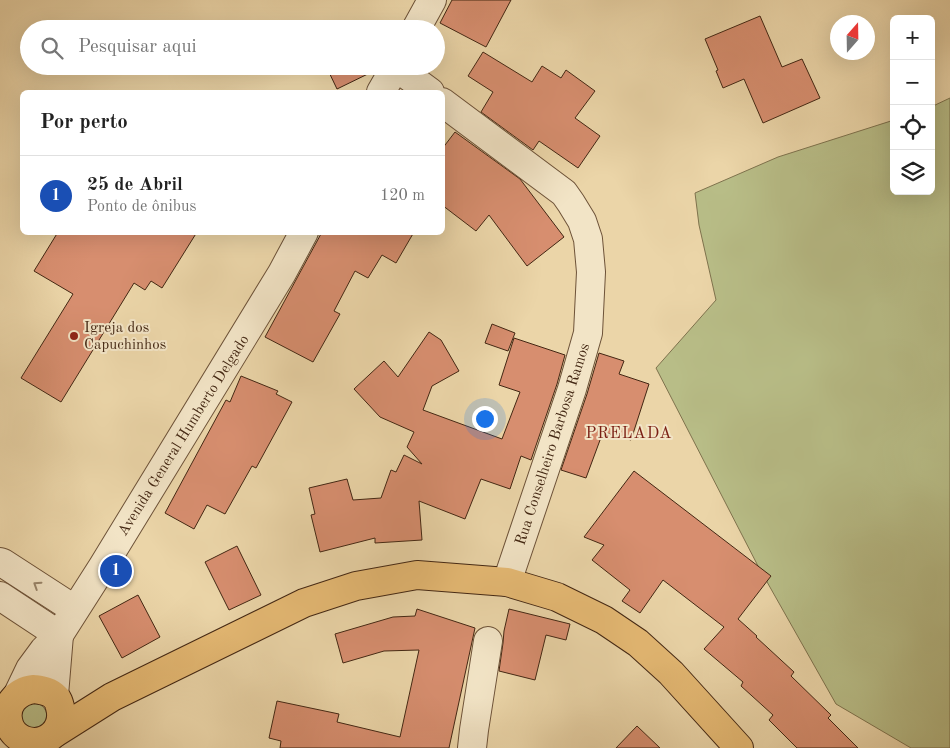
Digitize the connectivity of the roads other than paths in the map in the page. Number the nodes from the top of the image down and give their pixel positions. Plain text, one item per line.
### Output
1 (432, 0) edge
2 (421, 20) edge
3 (391, 75) edge
4 (408, 75) edge
5 (382, 90) edge
6 (427, 90) edge
7 (445, 104) edge
8 (302, 235) edge
9 (0, 562) edge
10 (507, 582) junction
11 (0, 596) edge
12 (74, 608) junction
13 (58, 635) junction
14 (488, 641) dead end
15 (56, 697) junction
16 (112, 697) junction
17 (9, 707) edge
18 (38, 743) edge
19 (472, 748) edge
20 (739, 748) edge

1 - 2 street
3 - 5 street
4 - 6 street
7 - 10 street, Rua Conselheiro Barbosa Ramos
8 - 12 street, Avenida General Humberto Delgado
12 -> 9 street
10 - 16 main road
10 - 20 main road
11 - 13 street
12 - 13 street, Avenida General Humberto Delgado
13 - 15 street, Avenida General Humberto Delgado
13 - 17 street, Avenida General Humberto Delgado
14 - 19 street
15 - 16 main road
15 - 17 main road
15 - 18 main road, Avenida General Humberto Delgado
16 - 18 main road
17 - 18 main road

